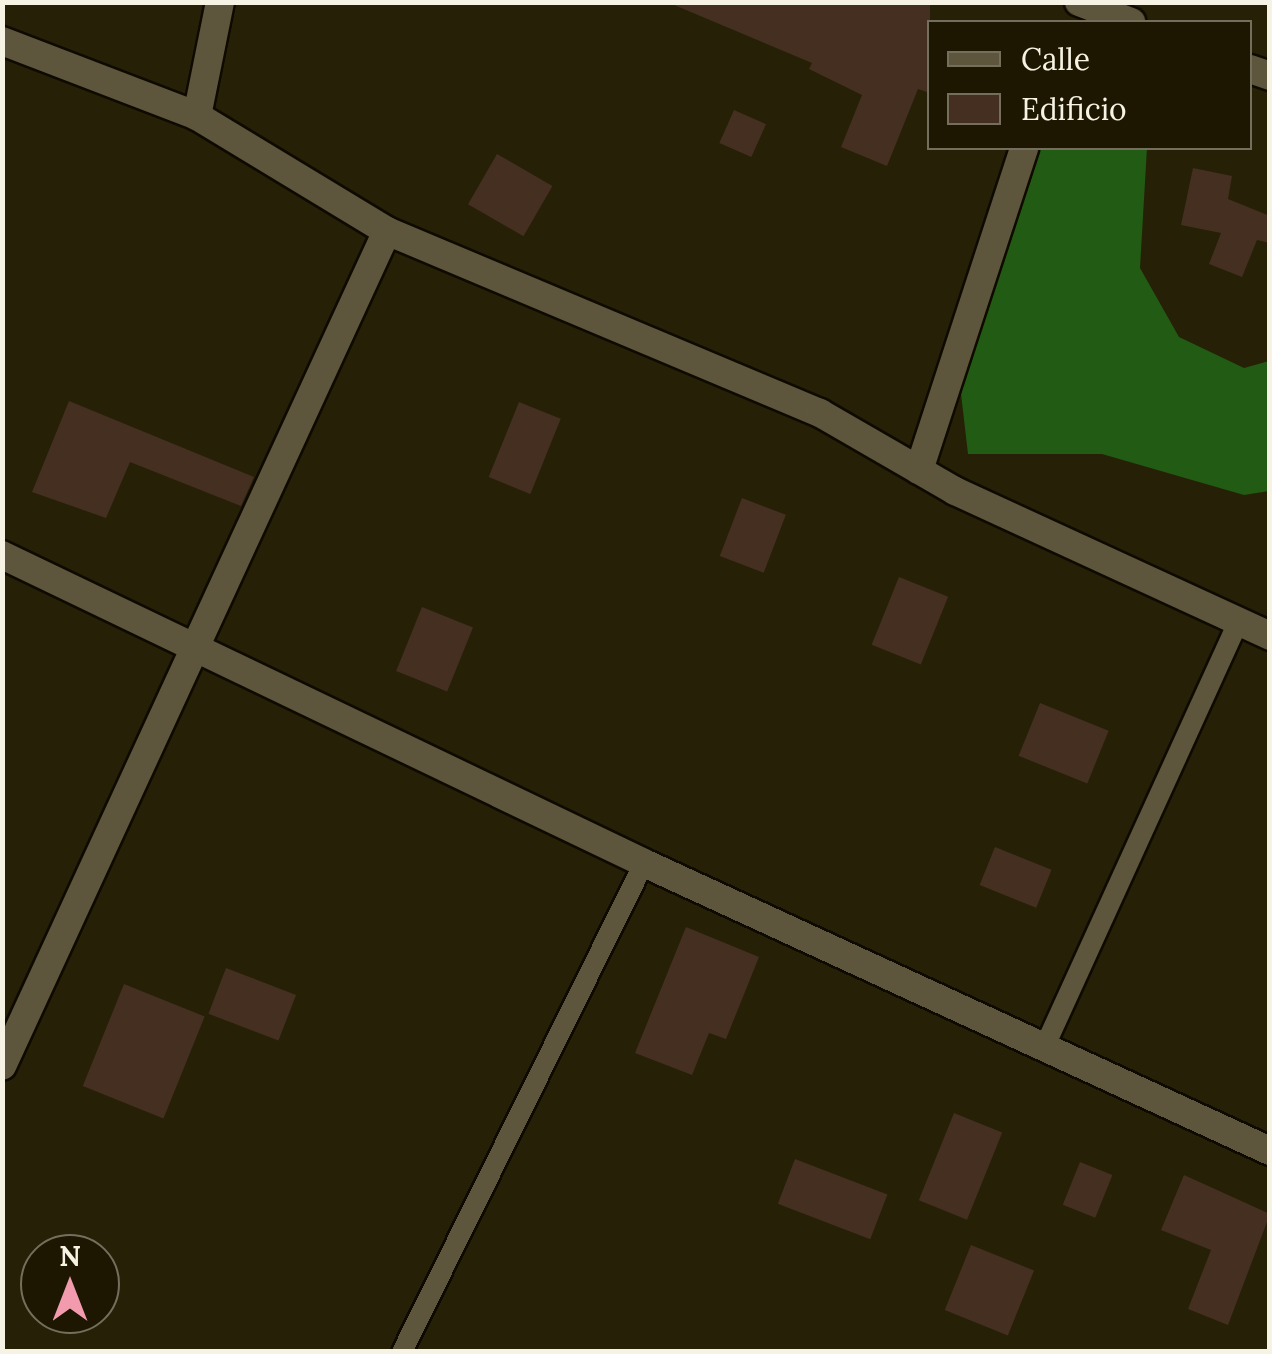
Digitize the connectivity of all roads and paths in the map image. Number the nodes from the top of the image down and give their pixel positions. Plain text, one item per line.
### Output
1 (220, 2) edge
2 (1079, 2) edge
3 (1125, 20) edge
4 (2, 41) edge
5 (197, 116) junction
6 (1023, 150) edge
7 (387, 231) junction
8 (919, 470) junction
9 (2, 555) edge
10 (1238, 622) junction
11 (1270, 636) edge
12 (195, 648) junction
13 (644, 863) junction
14 (1044, 1048) junction
15 (2, 1066) edge
16 (1270, 1151) edge
17 (402, 1352) edge

1 - 5 street
2 - 3 street
4 - 5 street
5 - 7 street
6 - 8 street
7 - 8 street
7 - 12 street
8 - 10 street
9 - 12 street
10 - 11 street
10 - 14 lane
12 - 13 street
12 - 15 street
13 - 14 street
13 - 17 lane
14 - 16 street

